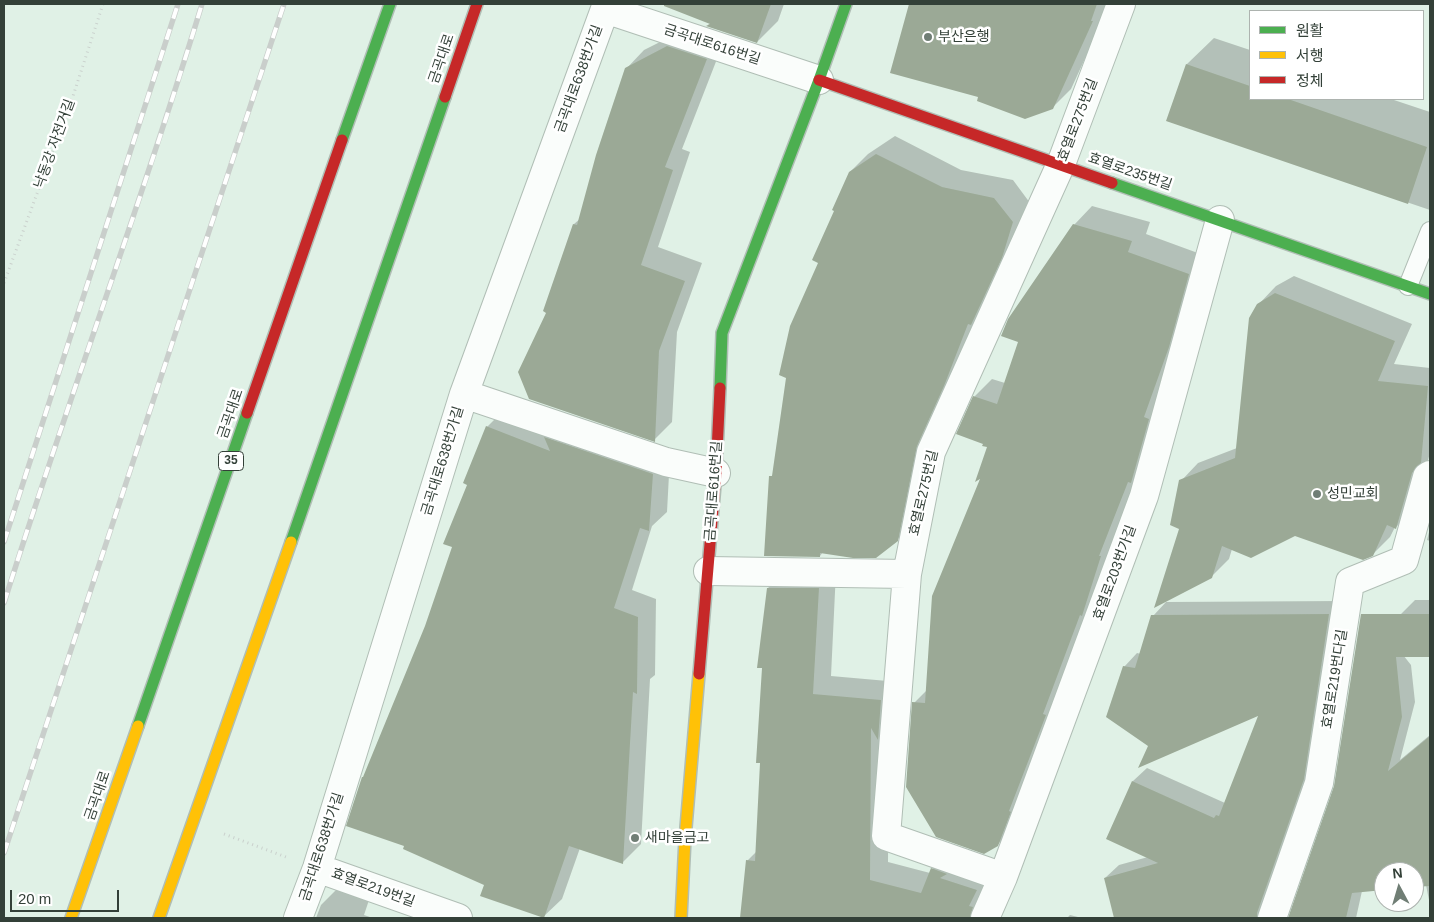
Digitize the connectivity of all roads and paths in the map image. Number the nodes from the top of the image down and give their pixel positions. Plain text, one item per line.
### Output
1 (103, 4) edge
2 (390, 4) edge
3 (477, 4) edge
4 (846, 4) edge
5 (1121, 4) edge
6 (605, 9) joint
7 (819, 80) junction
8 (1061, 164) junction
9 (1220, 220) junction
10 (1430, 231) edge
11 (4, 283) edge
12 (1408, 286) junction
13 (1430, 294) edge
14 (464, 394) junction
15 (716, 473) junction
16 (1430, 475) edge
17 (708, 571) junction
18 (907, 574) junction
19 (194, 822) junction
20 (317, 868) junction
21 (1003, 877) junction
22 (442, 916) edge
23 (71, 918) edge
24 (159, 918) edge
25 (298, 918) edge
26 (682, 918) edge
27 (985, 918) edge
28 (1272, 918) edge

1 - 11 path, 낙동강 자전거길
2 - 23 main road, 금곡대로 / 35
3 - 19 main road, 금곡대로
4 - 7 main road, 금곡대로616번길
5 - 8 street, 효열로275번길
6 - 7 street, 금곡대로616번길
6 - 14 street, 금곡대로638번가길
7 - 8 main road, 효열로235번길
7 - 15 main road, 금곡대로616번길
8 - 9 main road, 효열로235번길
8 - 18 street, 효열로275번길
9 - 12 main road, 효열로235번길
9 - 21 street, 효열로203번가길
10 - 12 lane
12 - 13 main road, 효열로235번길
14 - 15 street
14 - 20 street, 금곡대로638번가길
15 - 17 main road, 금곡대로616번길
16 - 28 street, 효열로219번다길
17 - 18 street
17 - 26 main road, 금곡대로616번길
18 - 21 street, 효열로275번길
19 - 20 path
19 - 24 main road, 금곡대로
20 - 22 street, 효열로219번길
20 - 25 street, 금곡대로638번가길
21 - 27 street, 효열로203번가길

